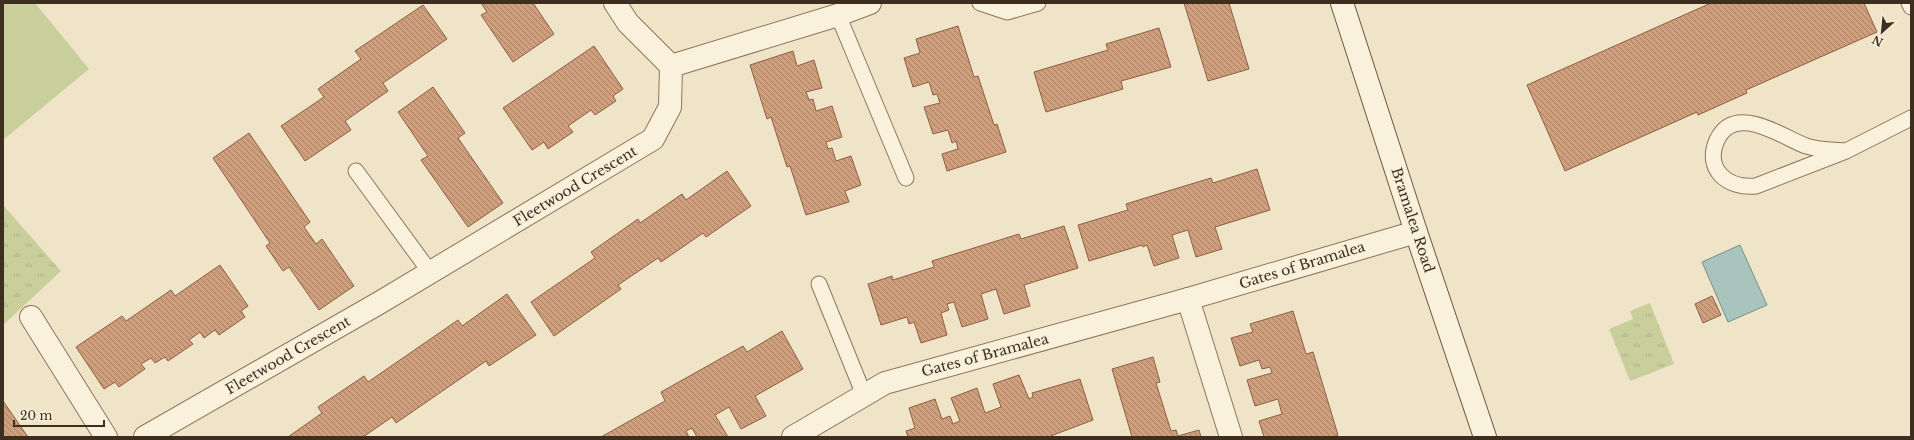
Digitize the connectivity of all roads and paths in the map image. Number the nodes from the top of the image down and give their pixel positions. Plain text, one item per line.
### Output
1 (614, 3) edge
2 (870, 3) edge
3 (980, 3) edge
4 (1038, 3) edge
5 (1342, 3) edge
6 (1909, 3) edge
7 (1911, 7) edge
8 (838, 15) junction
9 (671, 66) junction
10 (1911, 118) edge
11 (1846, 151) junction
12 (356, 171) dead end
13 (906, 178) dead end
14 (1416, 232) junction
15 (430, 272) junction
16 (819, 284) dead end
17 (1188, 299) junction
18 (31, 317) dead end
19 (864, 395) junction
20 (106, 437) edge
21 (145, 437) edge
22 (793, 437) edge
23 (1231, 437) edge
24 (1485, 437) edge

1 - 9 street
2 - 8 street
3 - 4 lane
5 - 14 street, Bramalea Road
6 - 7 lane
8 - 9 street
8 - 13 lane
9 - 15 street, Fleetwood Crescent
10 - 11 lane
11 - 11 lane
12 - 15 lane
14 - 17 street, Gates of Bramalea
14 - 24 street, Bramalea Road
15 - 21 street, Fleetwood Crescent
16 - 19 lane
17 - 19 street, Gates of Bramalea
17 - 23 street
18 - 20 street
19 - 22 street, Gates of Bramalea

